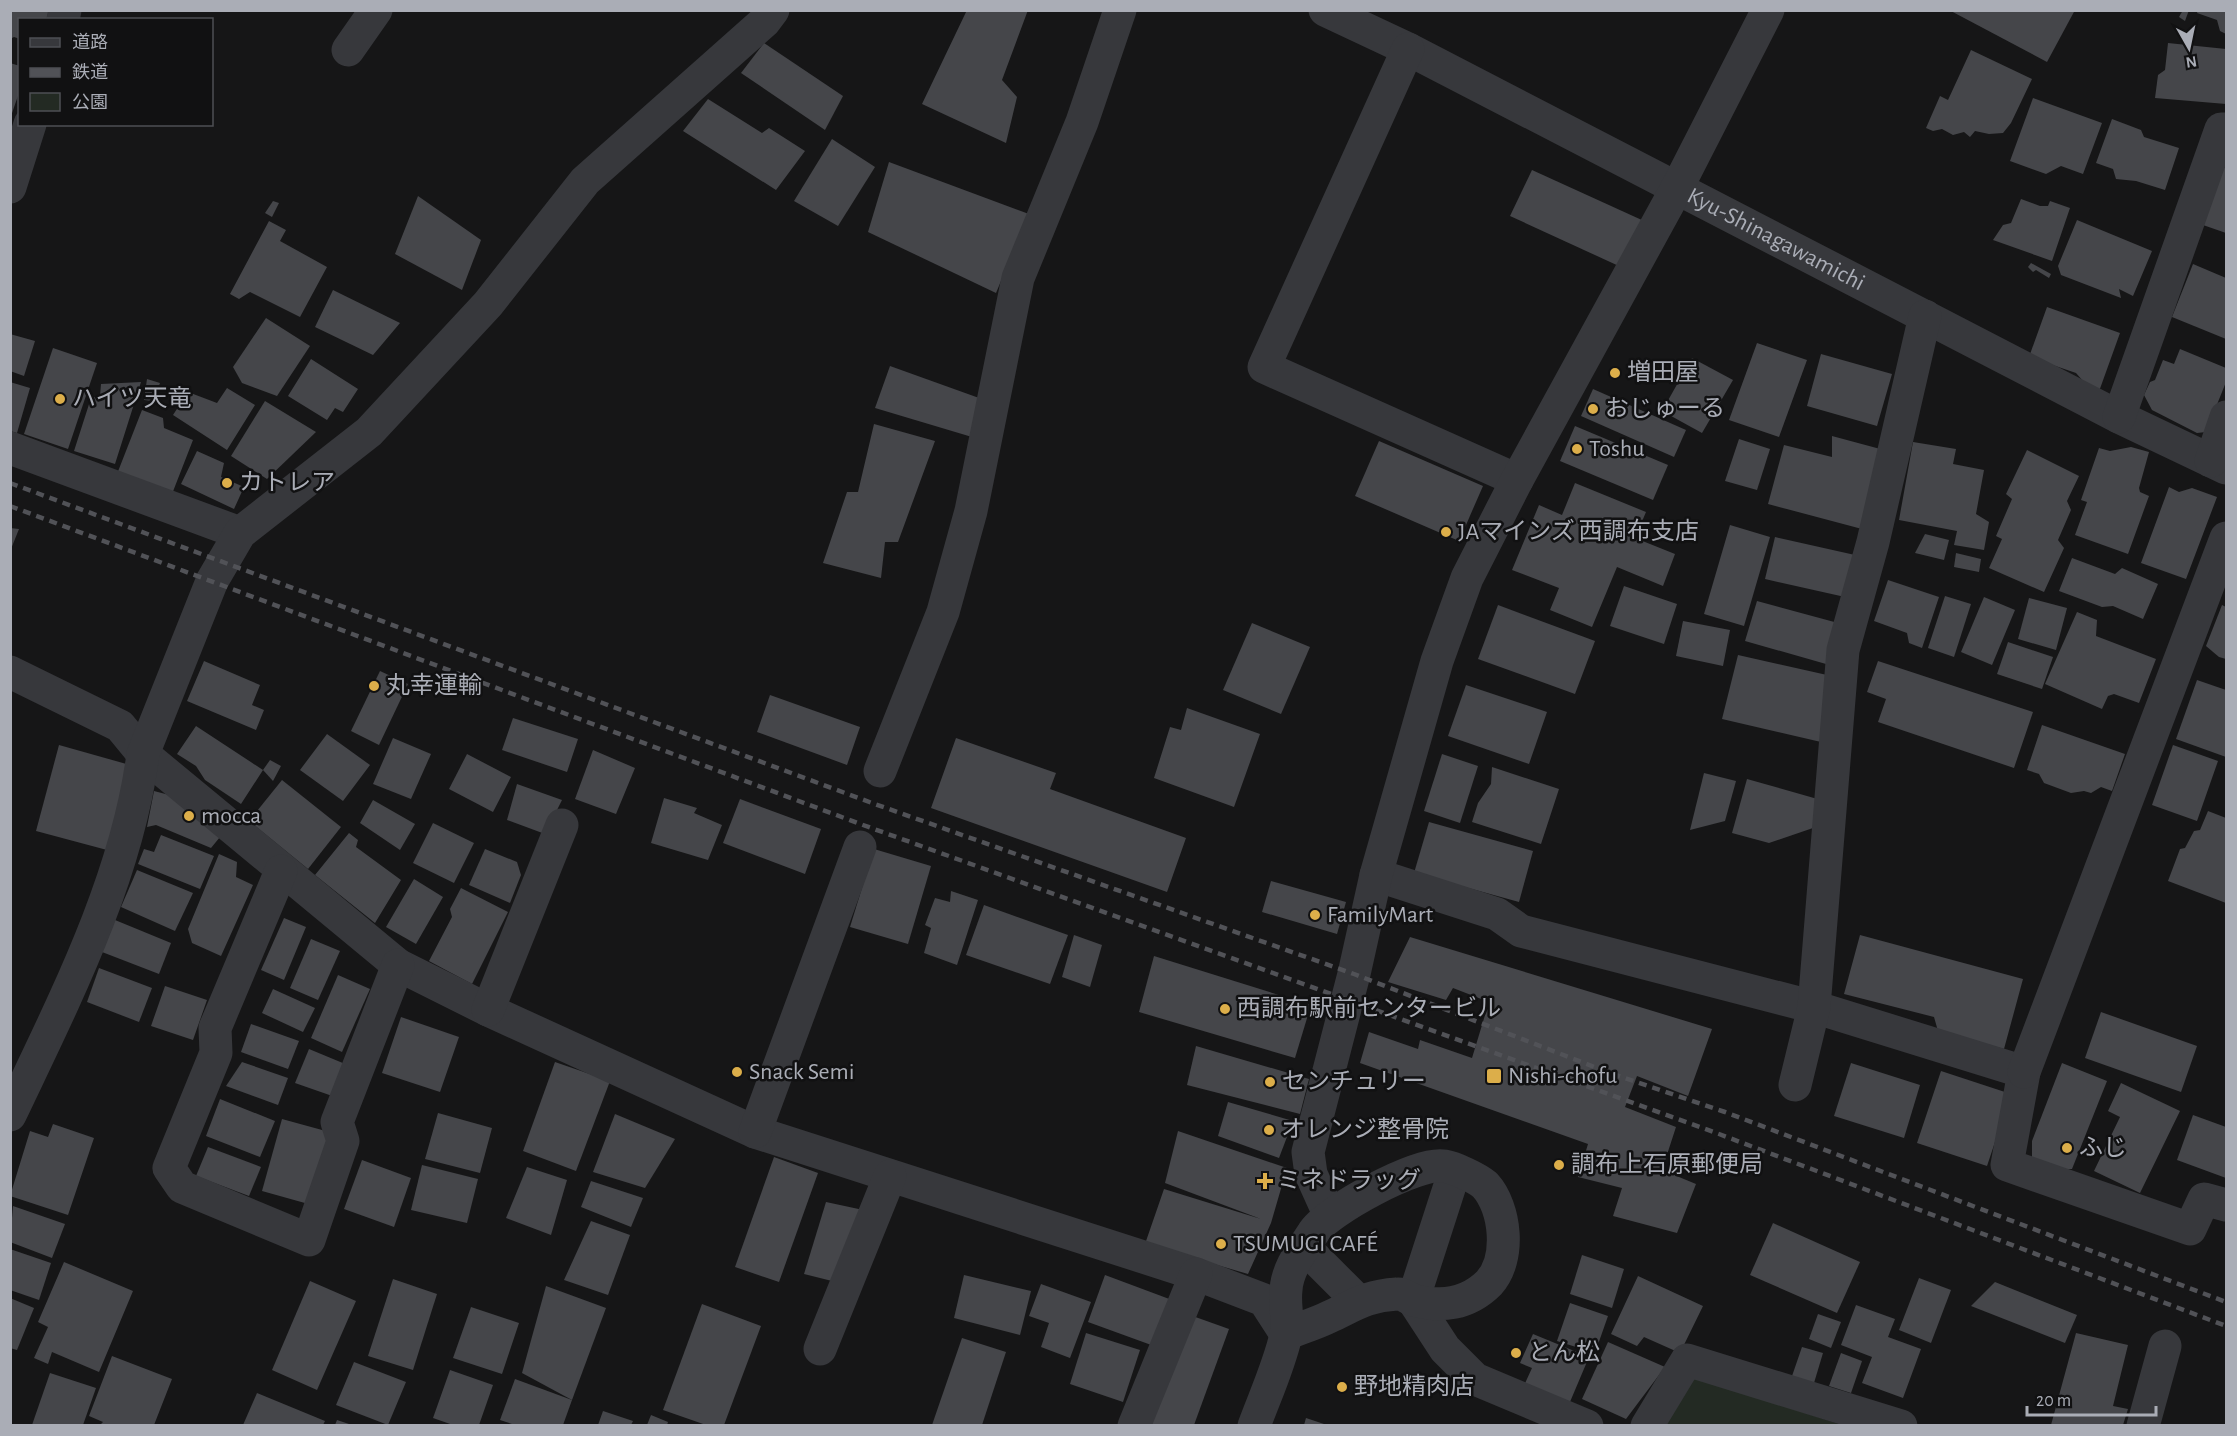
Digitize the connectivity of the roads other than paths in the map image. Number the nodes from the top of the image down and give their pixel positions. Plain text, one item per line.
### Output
1 (376, 10) edge
2 (772, 10) edge
3 (1120, 10) edge
4 (1325, 10) edge
5 (1768, 10) edge
6 (1408, 49) junction
7 (348, 50) dead end
8 (29, 126) edge
9 (2226, 129) edge
10 (1678, 186) junction
11 (10, 187) edge
12 (1925, 316) junction
13 (2119, 417) junction
14 (2226, 417) edge
15 (10, 448) edge
16 (2218, 464) edge
17 (1517, 480) junction
18 (240, 533) junction
19 (2226, 538) edge
20 (10, 672) edge
21 (143, 754) junction
22 (880, 771) dead end
23 (562, 825) dead end
24 (860, 847) dead end
25 (281, 871) junction
26 (1376, 875) junction
27 (398, 965) junction
28 (1814, 1007) junction
29 (488, 1010) junction
30 (2024, 1072) junction
31 (1795, 1085) dead end
32 (10, 1114) edge
33 (755, 1132) junction
34 (1455, 1170) junction
35 (890, 1176) junction
36 (2226, 1205) edge
37 (1329, 1214) junction
38 (1304, 1247) junction
39 (1196, 1274) junction
40 (1413, 1300) junction
41 (1358, 1301) junction
42 (1286, 1334) junction
43 (2165, 1346) dead end
44 (820, 1349) dead end
45 (1134, 1425) edge
46 (1254, 1425) edge
47 (1587, 1425) edge
48 (1647, 1425) edge
49 (1901, 1425) edge
50 (2143, 1425) edge

1 - 7 street
2 - 18 street
3 - 22 street
4 - 6 street, Kyu-Shinagawamichi
5 - 10 street
6 - 10 street, Kyu-Shinagawamichi
6 - 17 street
8 - 11 street
9 - 13 street
10 - 12 street, Kyu-Shinagawamichi
10 - 17 street
12 - 13 street, Kyu-Shinagawamichi
12 - 28 street
13 - 16 street, Kyu-Shinagawamichi
14 - 16 street
15 - 18 street
17 - 26 street
18 - 21 street
19 - 30 street
20 - 21 street
21 - 25 street
21 - 32 street
23 - 29 street
24 - 33 street
25 - 27 street
25 - 27 street
26 - 28 street
26 - 37 street
27 - 29 street
28 - 30 street
28 - 31 street
29 - 33 street
30 - 36 street
33 - 35 street
34 - 37 street
34 - 40 street
34 - 40 street
35 - 39 street
35 - 44 street
37 - 38 street
38 - 41 street
38 - 42 street
39 - 42 street
39 - 45 street
40 - 41 street
40 - 47 street
41 - 42 street
42 - 46 street
43 - 50 street
48 - 49 street

